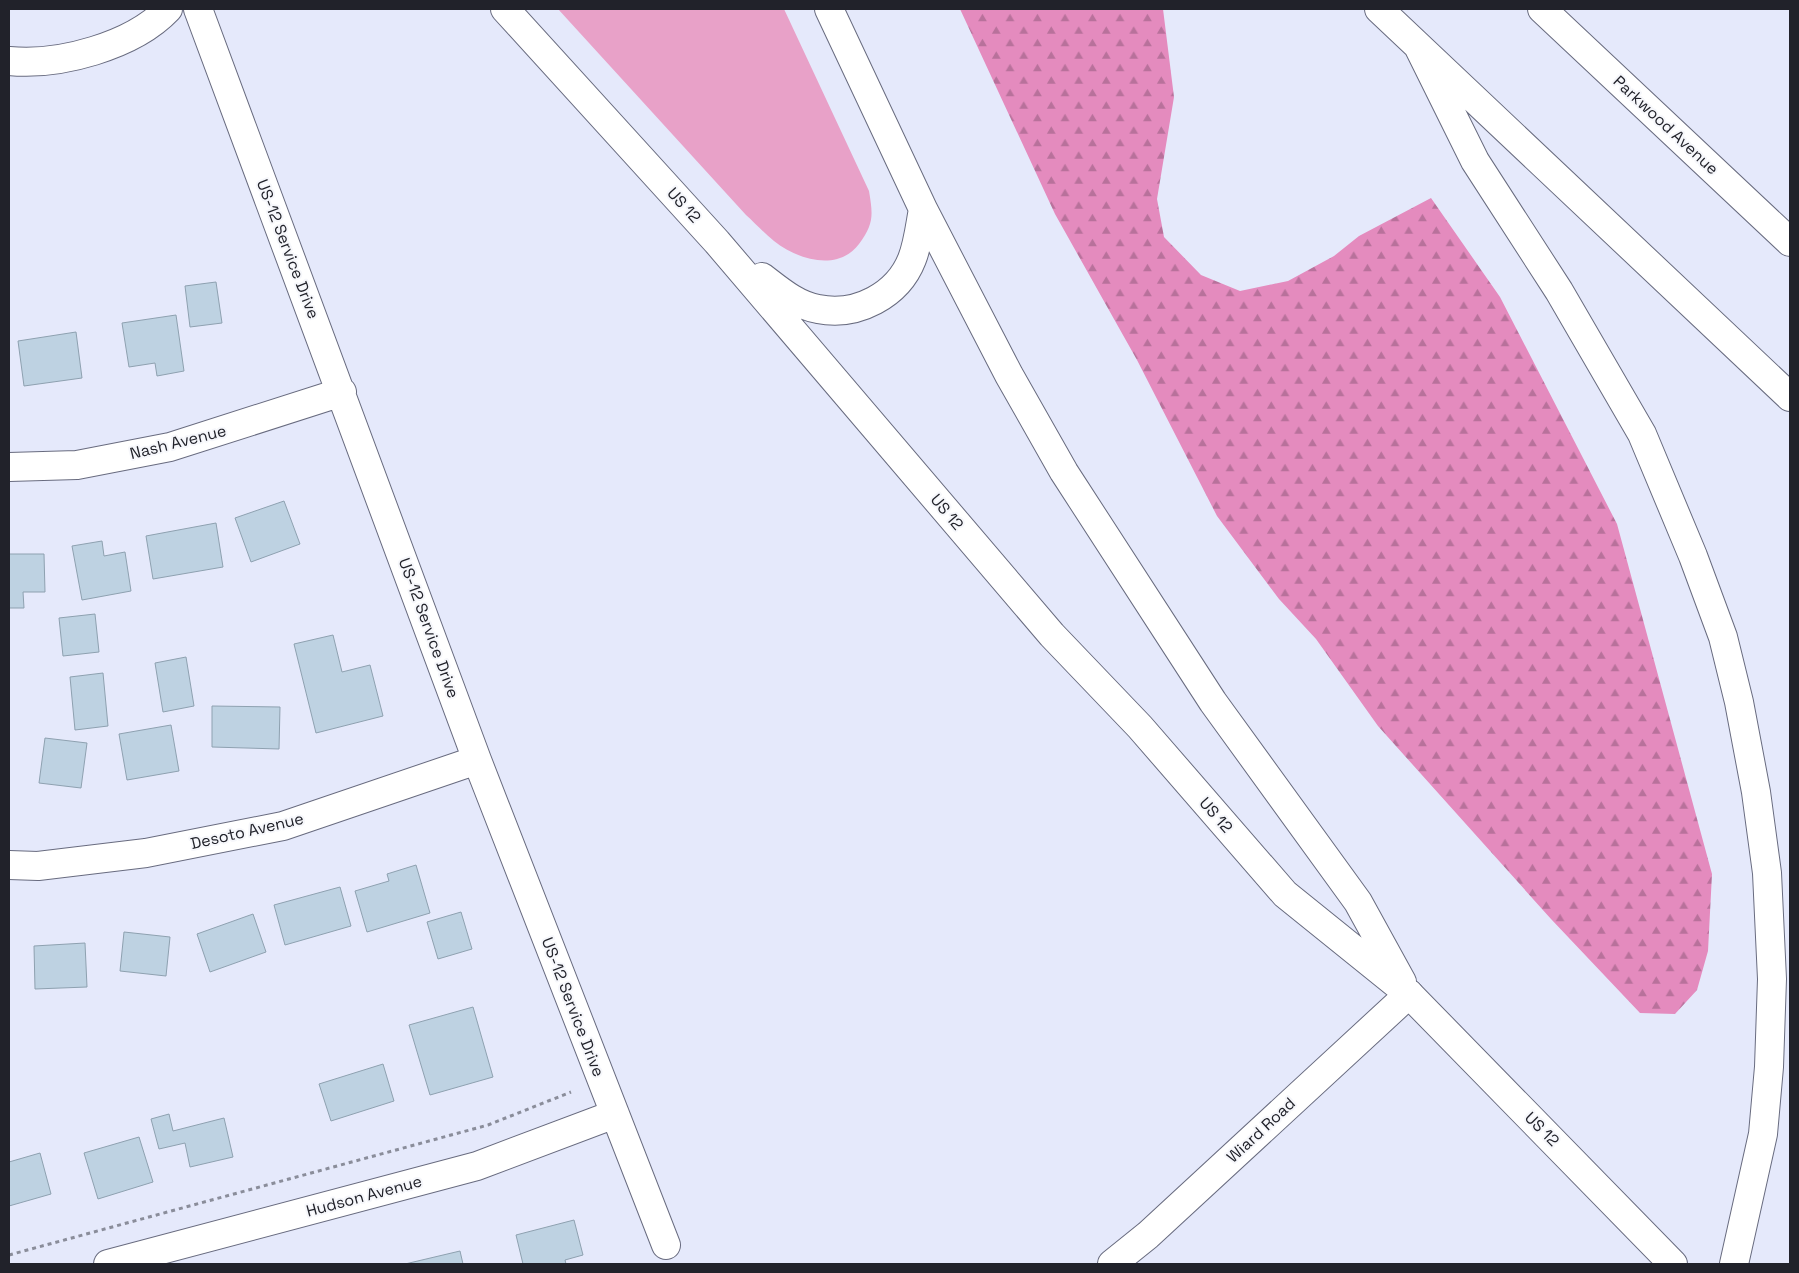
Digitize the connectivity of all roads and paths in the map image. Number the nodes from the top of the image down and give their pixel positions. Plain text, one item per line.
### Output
1 (168, 9) edge
2 (198, 9) edge
3 (506, 9) edge
4 (829, 9) edge
5 (1379, 9) edge
6 (1542, 9) edge
7 (1418, 46) junction
8 (9, 60) edge
9 (923, 209) junction
10 (717, 242) junction
11 (1790, 242) edge
12 (342, 392) junction
13 (1790, 397) edge
14 (9, 467) edge
15 (477, 760) junction
16 (9, 865) edge
17 (1409, 994) junction
18 (571, 1092) dead end
19 (615, 1114) junction
20 (666, 1245) dead end
21 (9, 1255) edge
22 (108, 1264) edge
23 (1112, 1264) edge
24 (1673, 1264) edge
25 (1734, 1264) edge

1 - 8 main road
2 - 12 main road, US-12 Service Drive
3 - 10 main road, US 12 / US 12
4 - 9 main road, US 12 / US 12
5 - 7 main road
6 - 11 main road, Parkwood Avenue
7 - 13 main road
7 - 25 main road
9 - 10 main road
9 - 17 main road, US 12 / US 12
10 - 17 main road, US 12 / US 12
12 - 14 main road, Nash Avenue
12 - 15 main road, US-12 Service Drive
15 - 16 main road, Desoto Avenue
15 - 19 main road, US-12 Service Drive
17 - 23 main road, Wiard Road
17 - 24 main road, US 12 / US 12
18 - 21 path
19 - 20 main road, US-12 Service Drive
19 - 22 main road, Hudson Avenue

